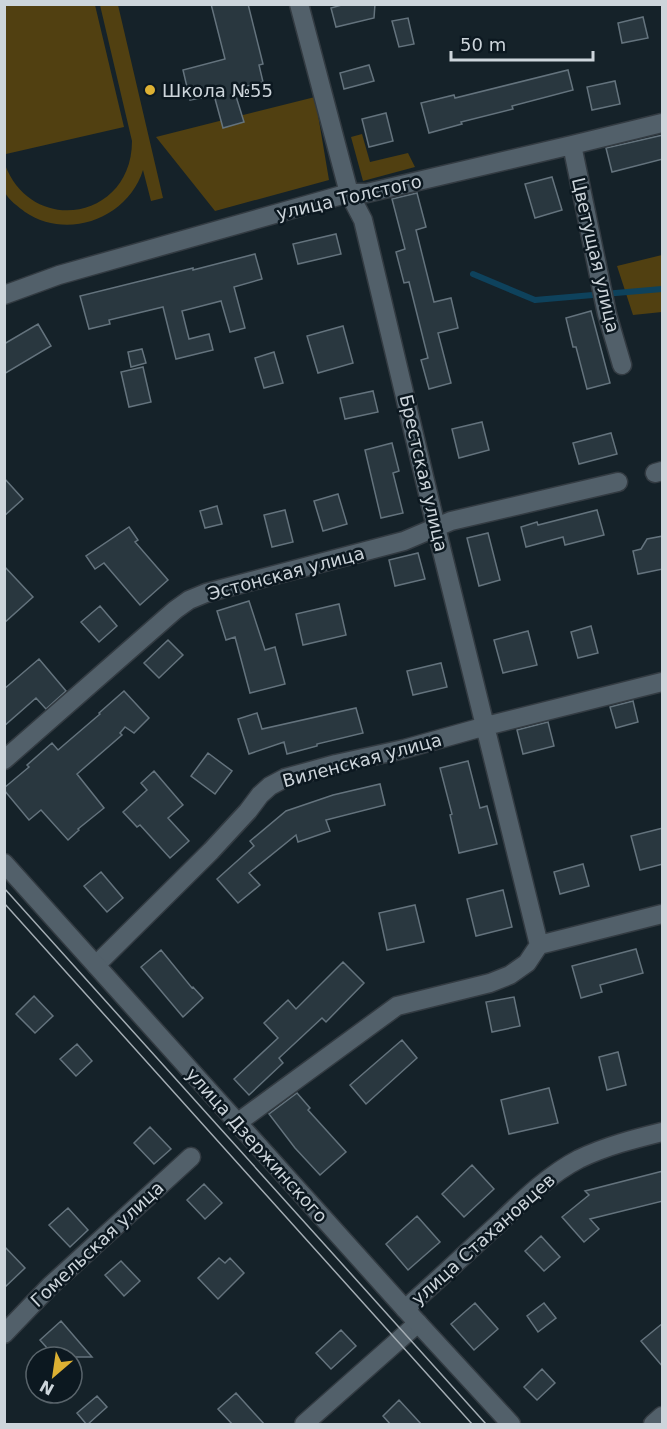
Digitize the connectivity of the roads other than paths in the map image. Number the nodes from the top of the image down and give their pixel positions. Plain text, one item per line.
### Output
1 (299, 4) edge
2 (663, 123) edge
3 (572, 145) junction
4 (349, 193) junction
5 (4, 295) edge
6 (622, 365) dead end
7 (618, 482) dead end
8 (436, 526) junction
9 (663, 682) edge
10 (486, 726) junction
11 (4, 760) edge
12 (4, 863) edge
13 (663, 914) edge
14 (539, 945) junction
15 (96, 965) junction
16 (237, 1123) junction
17 (663, 1132) edge
18 (191, 1157) dead end
19 (405, 1309) junction
20 (418, 1323) junction
21 (4, 1334) edge
22 (663, 1416) edge
23 (304, 1425) edge
24 (511, 1425) edge
25 (653, 1425) edge

1 - 4 street, Брестская улица
2 - 3 street, улица Толстого
3 - 4 street, улица Толстого
3 - 6 street, Цветущая улица
4 - 5 street, улица Толстого
4 - 8 street, Брестская улица
7 - 8 street, Эстонская улица
8 - 10 street, Брестская улица
8 - 11 street, Эстонская улица
9 - 10 street, Виленская улица
10 - 14 street, Брестская улица
10 - 15 street, Виленская улица
12 - 15 street, улица Дзержинского
13 - 14 street
14 - 16 street
15 - 16 street, улица Дзержинского
16 - 19 street, улица Дзержинского
17 - 19 street, улица Стахановцев
18 - 21 street, Гомельская улица
19 - 20 street, улица Дзержинского
20 - 23 street, улица Стахановцев
20 - 24 street, улица Дзержинского
22 - 25 street

